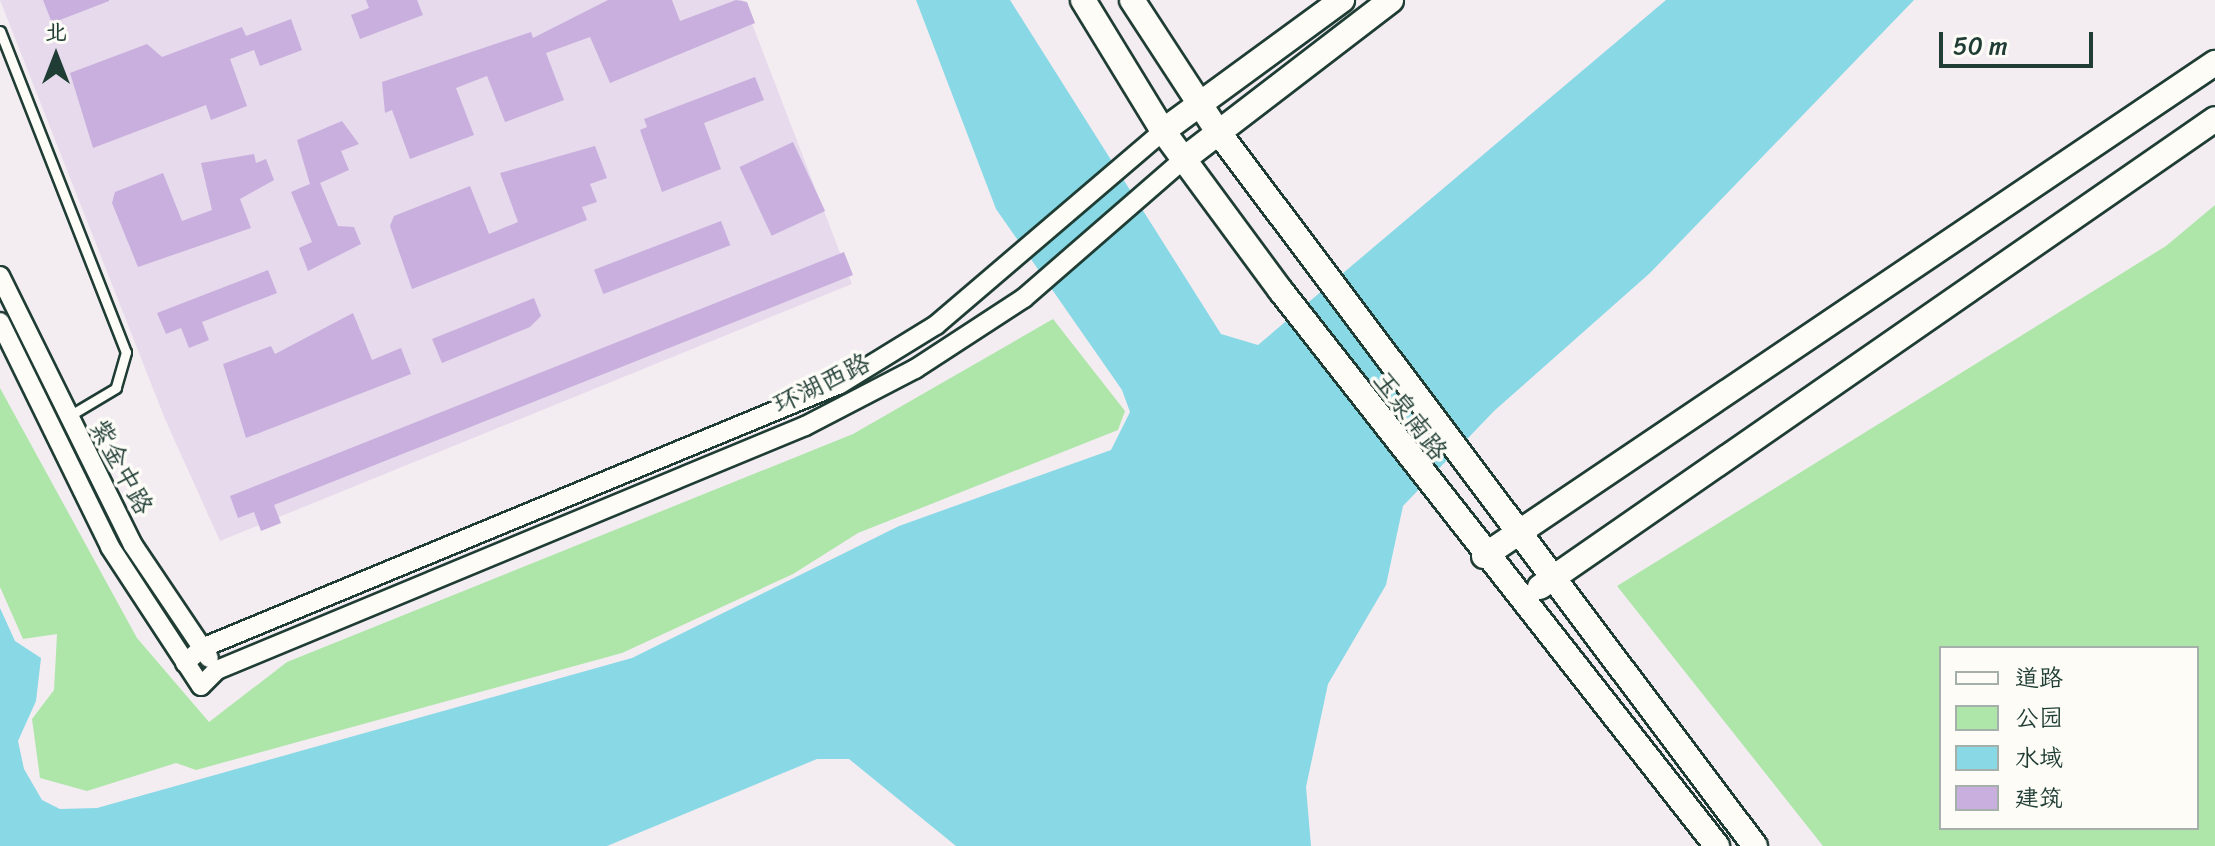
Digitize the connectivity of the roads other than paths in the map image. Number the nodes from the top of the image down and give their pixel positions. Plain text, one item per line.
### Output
1 (1083, 0) edge
2 (1132, 0) edge
3 (1342, 0) edge
4 (1391, 0) edge
5 (0, 31) edge
6 (2215, 63) edge
7 (1196, 102) junction
8 (2215, 119) edge
9 (1216, 129) junction
10 (1163, 131) junction
11 (1184, 159) junction
12 (0, 276) edge
13 (0, 322) edge
14 (66, 418) junction
15 (1521, 531) junction
16 (1484, 556) junction
17 (1549, 579) junction
18 (1526, 600) junction
19 (202, 648) junction
20 (185, 663) junction
21 (217, 670) junction
22 (201, 686) joint
23 (1717, 846) edge
24 (1755, 846) edge

1 - 10 street, 玉泉南路
2 - 7 street, 玉泉南路
3 - 7 street, 环湖西路
4 - 9 street, 环湖西路
5 - 14 lane
6 - 15 street
7 - 9 street, 玉泉南路
7 - 10 street, 环湖西路
8 - 17 street
9 - 11 street, 环湖西路
9 - 15 street, 玉泉南路
10 - 11 street, 玉泉南路
10 - 19 street, 环湖西路
11 - 16 street, 玉泉南路
11 - 21 street, 环湖西路
12 - 14 street, 紫金中路
13 - 20 street, 紫金中路
14 - 19 street, 紫金中路
15 - 16 street
15 - 17 street, 玉泉南路
16 - 18 street, 玉泉南路
17 - 18 street
17 - 24 street, 玉泉南路
18 - 23 street, 玉泉南路
19 - 20 street, 环湖西路
19 - 21 street, 紫金中路
20 - 22 street, 紫金中路
21 - 22 street, 环湖西路

